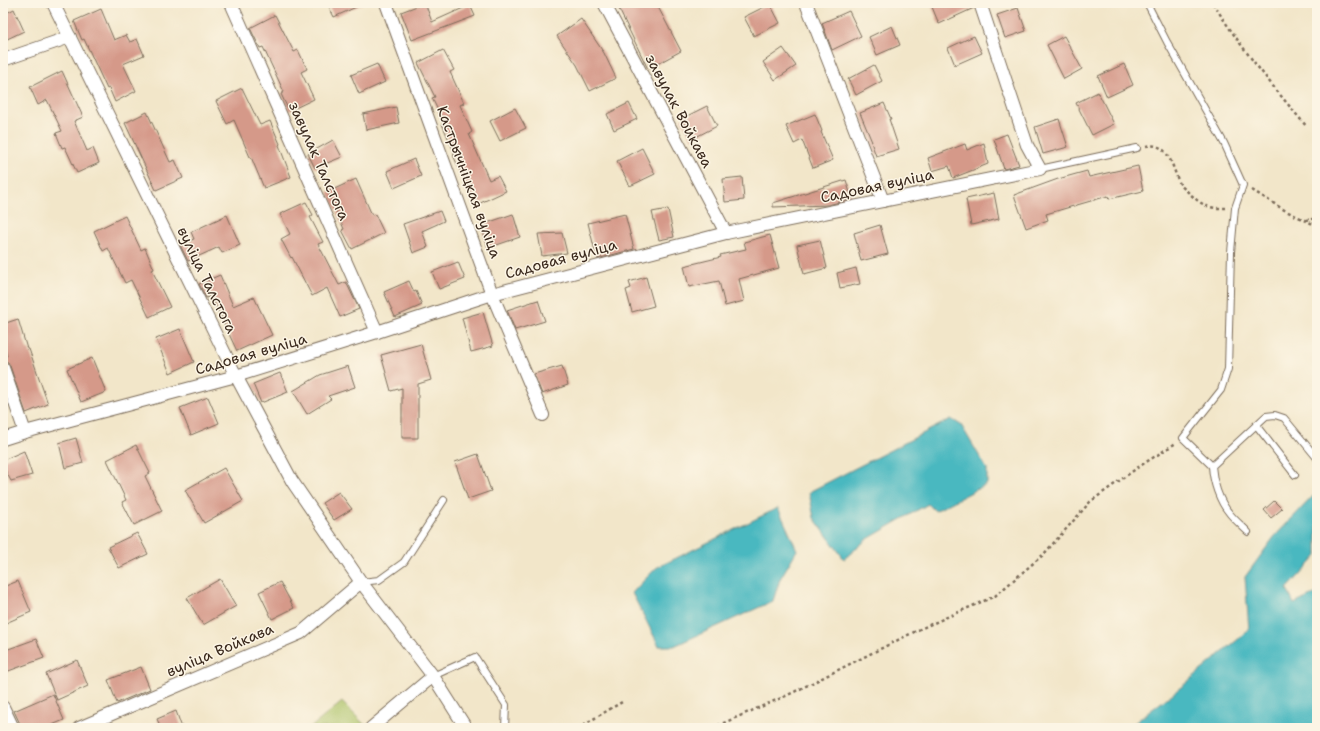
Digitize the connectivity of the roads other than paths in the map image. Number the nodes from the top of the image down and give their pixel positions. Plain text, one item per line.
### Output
1 (53, 3) edge
2 (231, 3) edge
3 (386, 3) edge
4 (604, 3) edge
5 (806, 3) edge
6 (980, 3) edge
7 (1147, 3) edge
8 (70, 37) junction
9 (3, 60) edge
10 (1137, 148) road end
11 (1040, 169) junction
12 (883, 201) junction
13 (726, 233) junction
14 (492, 294) junction
15 (377, 332) junction
16 (3, 368) edge
17 (236, 376) junction
18 (543, 414) dead end
19 (1256, 425) junction
20 (25, 432) junction
21 (3, 439) edge
22 (1317, 458) edge
23 (1212, 466) junction
24 (1295, 475) dead end
25 (444, 500) dead end
26 (1248, 532) dead end
27 (361, 582) junction
28 (433, 676) junction
29 (3, 707) edge
30 (13, 728) edge
31 (80, 728) edge
32 (371, 728) edge
33 (466, 728) edge
34 (505, 728) edge

1 - 8 street, вуліца Талстога
2 - 15 street, завулак Талстога
3 - 14 street, Кастрычніцкая вуліца
4 - 13 street, завулак Войкава
5 - 12 street
6 - 11 street
7 - 23 lane
8 - 9 street
8 - 17 street, вуліца Талстога
10 - 11 lane, Садовая вуліца
11 - 12 street, Садовая вуліца
12 - 13 street, Садовая вуліца
13 - 14 street, Садовая вуліца
14 - 15 street, Садовая вуліца
14 - 18 street, Кастрычніцкая вуліца
15 - 17 street, Садовая вуліца
16 - 20 street
17 - 20 street, Садовая вуліца
17 - 27 street, вуліца Талстога
19 - 22 lane
19 - 23 lane
19 - 24 lane
20 - 21 street, Садовая вуліца
23 - 26 lane
25 - 27 lane
27 - 28 street, вуліца Талстога
27 - 31 street, вуліца Войкава
28 - 32 street
28 - 33 street, вуліца Талстога
28 - 34 lane
29 - 30 street

